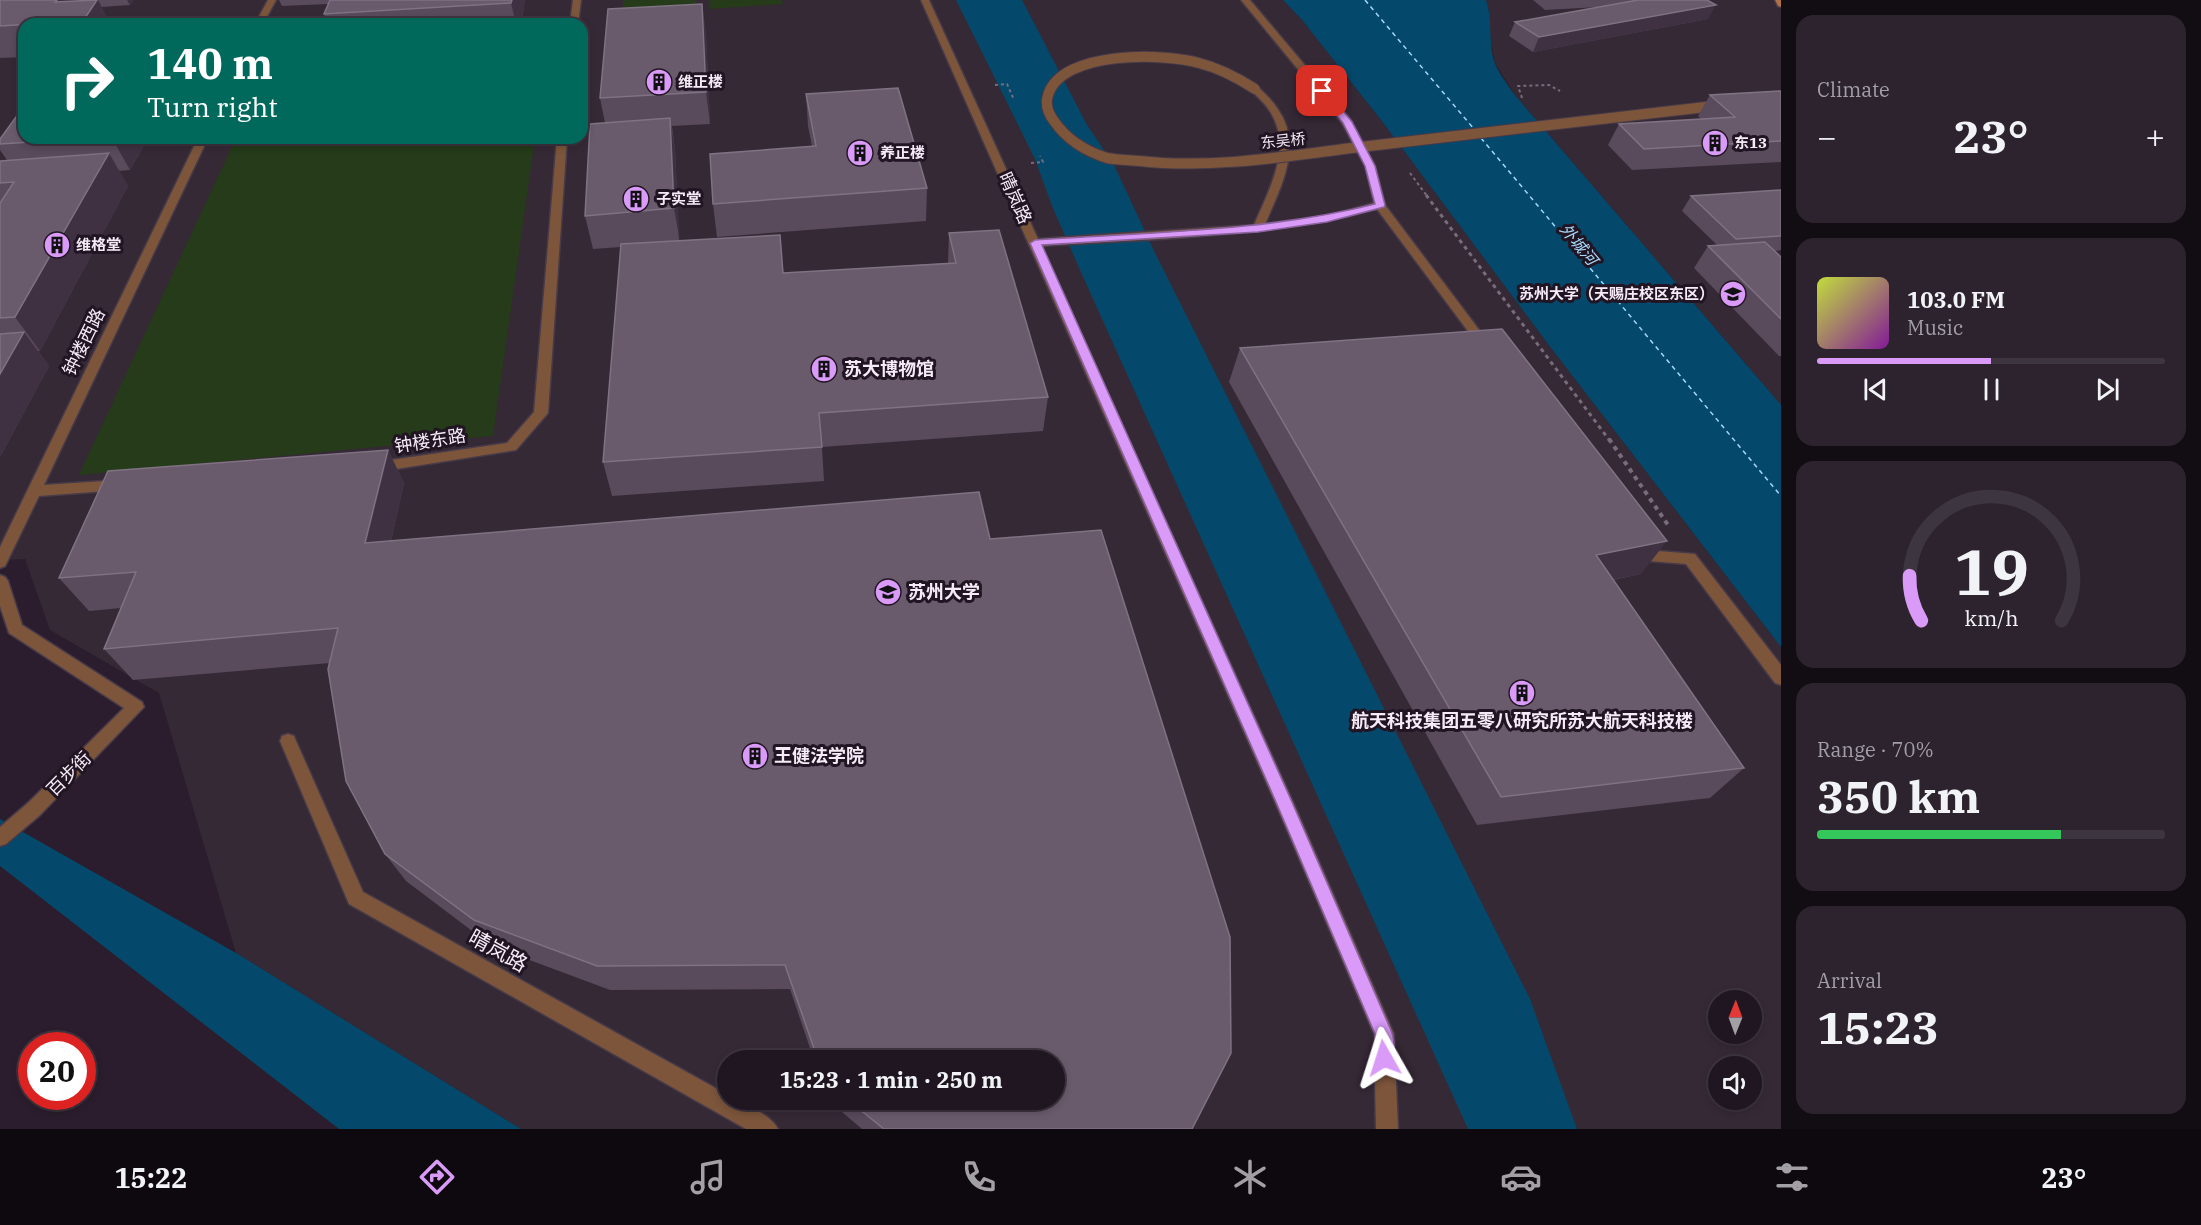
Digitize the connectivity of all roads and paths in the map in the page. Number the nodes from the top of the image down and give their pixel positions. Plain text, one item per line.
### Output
1 (272, 0) edge
2 (577, 0) edge
3 (925, 0) edge
4 (1245, 0) edge
5 (1779, 0) edge
6 (1781, 4) edge
7 (262, 18) edge
8 (575, 18) edge
9 (1734, 104) edge
10 (200, 144) edge
11 (562, 144) edge
12 (1408, 171) dead end
13 (1380, 205) junction
14 (1258, 228) junction
15 (1035, 243) junction
16 (1497, 361) edge
17 (362, 468) edge
18 (140, 484) edge
19 (34, 491) junction
20 (1628, 537) edge
21 (1690, 558) junction
22 (0, 562) edge
23 (0, 581) edge
24 (1781, 678) edge
25 (288, 741) dead end
26 (0, 838) edge
27 (767, 1129) edge
28 (1387, 1129) edge

1 - 7 lane
2 - 8 lane
3 - 15 lane, 晴岚路
4 - 13 lane
5 - 6 main road
9 - 14 lane, 东吴桥, bridge
10 - 19 lane, 钟楼西路
11 - 17 lane, 钟楼东路
12 - 21 path
13 - 14 lane
13 - 16 lane
14 - 15 lane
15 - 28 lane, 晴岚路
18 - 19 lane
19 - 22 lane, 钟楼西路
20 - 21 lane
21 - 24 lane
23 - 26 lane, 百步街
25 - 27 lane, 晴岚路

